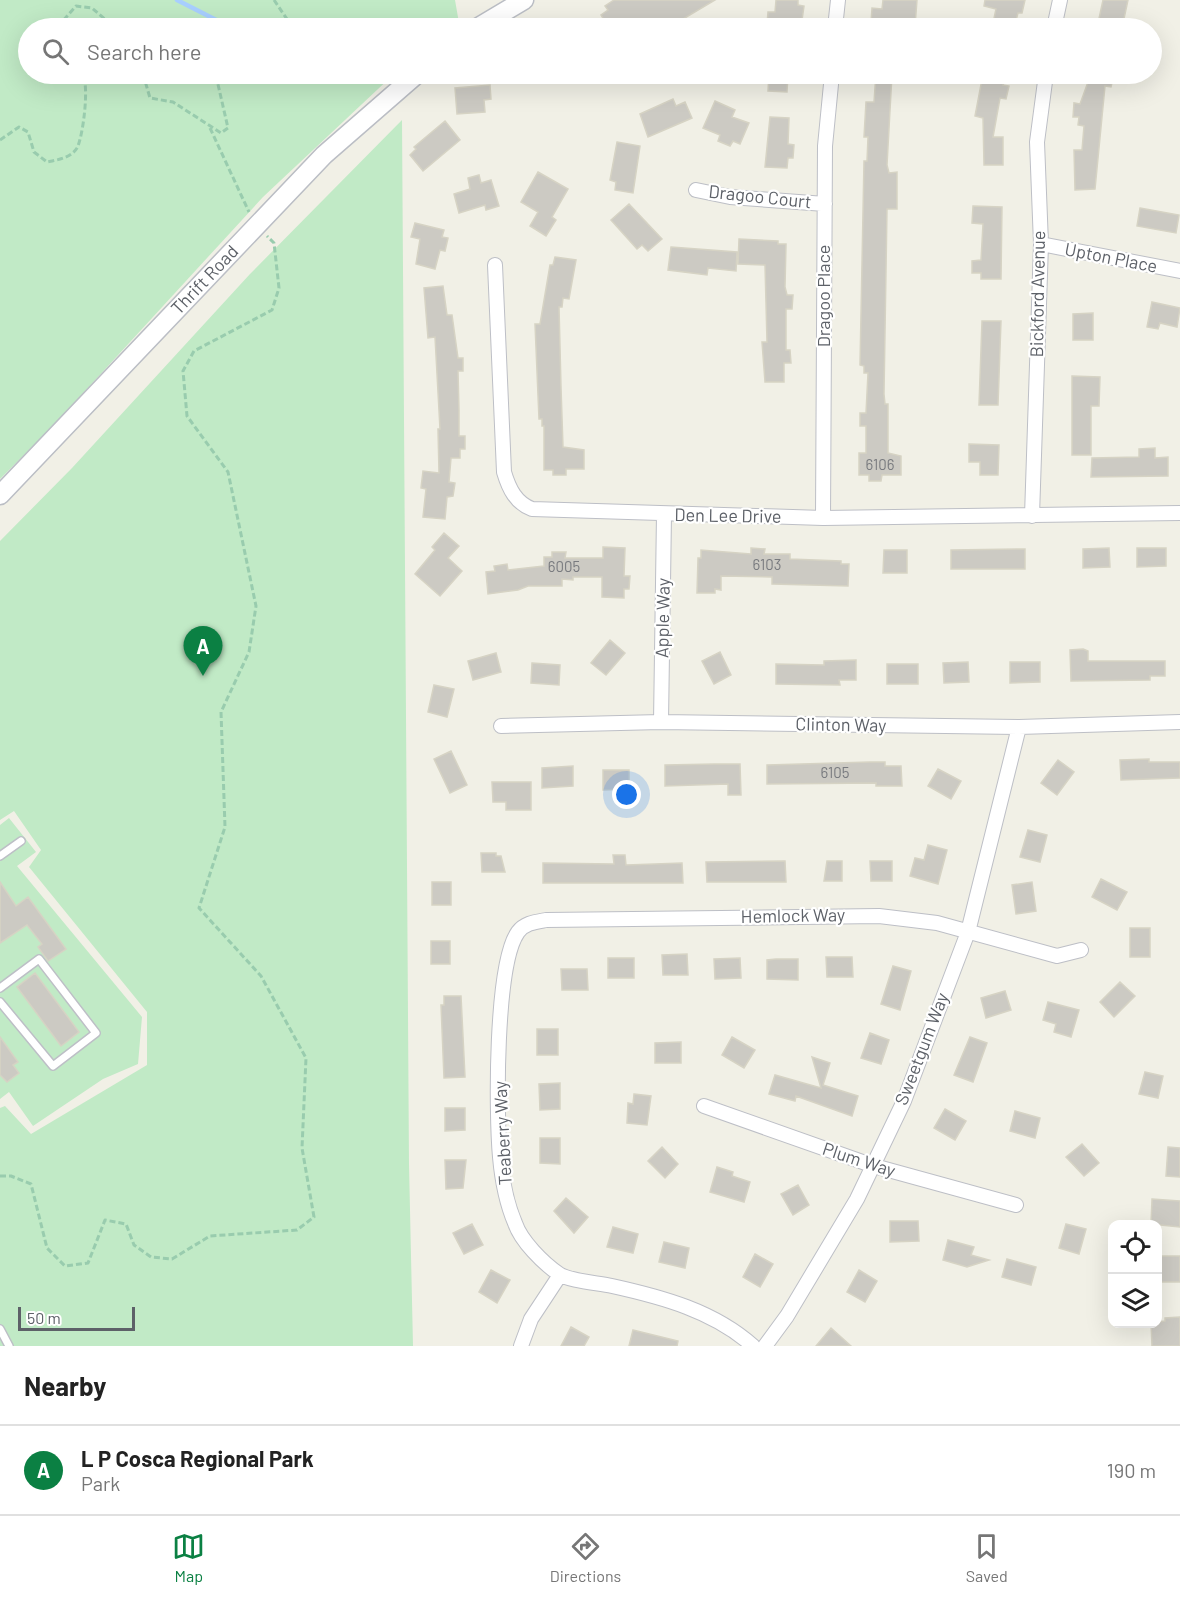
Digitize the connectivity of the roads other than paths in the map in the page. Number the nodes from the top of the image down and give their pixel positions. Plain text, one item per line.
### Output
1 (524, 0) edge
2 (838, 0) edge
3 (1060, 0) edge
4 (494, 18) edge
5 (836, 18) edge
6 (1056, 18) edge
7 (405, 84) edge
8 (831, 84) edge
9 (1045, 84) edge
10 (696, 189) dead end
11 (825, 204) junction
12 (1041, 244) junction
13 (495, 265) dead end
14 (1180, 271) edge
15 (0, 495) edge
16 (1180, 513) edge
17 (664, 514) junction
18 (1032, 516) junction
19 (823, 518) junction
20 (661, 722) junction
21 (1180, 722) edge
22 (501, 726) dead end
23 (1019, 727) junction
24 (21, 841) dead end
25 (0, 856) edge
26 (968, 932) junction
27 (512, 945) joint
28 (1081, 950) dead end
29 (0, 988) edge
30 (0, 1002) edge
31 (705, 1106) dead end
32 (874, 1166) junction
33 (1016, 1205) dead end
34 (560, 1275) junction
35 (0, 1329) edge
36 (9, 1346) edge
37 (521, 1346) edge
38 (753, 1346) edge
39 (765, 1346) edge

1 - 4 street
2 - 5 street
3 - 6 street
7 - 15 street, Thrift Road
8 - 11 street, Dragoo Place
9 - 12 street, Bickford Avenue
10 - 11 street, Dragoo Court
11 - 19 street, Dragoo Place
12 - 14 street, Upton Place
12 - 18 street, Bickford Avenue
13 - 17 street, Den Lee Drive
16 - 18 street, Den Lee Drive
17 - 19 street, Den Lee Drive
17 - 20 street, Apple Way
18 - 19 street, Den Lee Drive
20 - 22 street, Clinton Way
20 - 23 street, Clinton Way
21 - 23 street, Clinton Way
23 - 26 street, Sweetgum Way
24 - 25 lane
26 - 27 street, Hemlock Way
26 - 28 street, Hemlock Way
26 - 32 street, Sweetgum Way
27 - 34 street, Teaberry Way
29 - 30 lane
31 - 32 street, Plum Way
32 - 33 street, Plum Way
32 - 39 street, Sweetgum Way
34 - 37 street
34 - 38 street
35 - 36 lane

